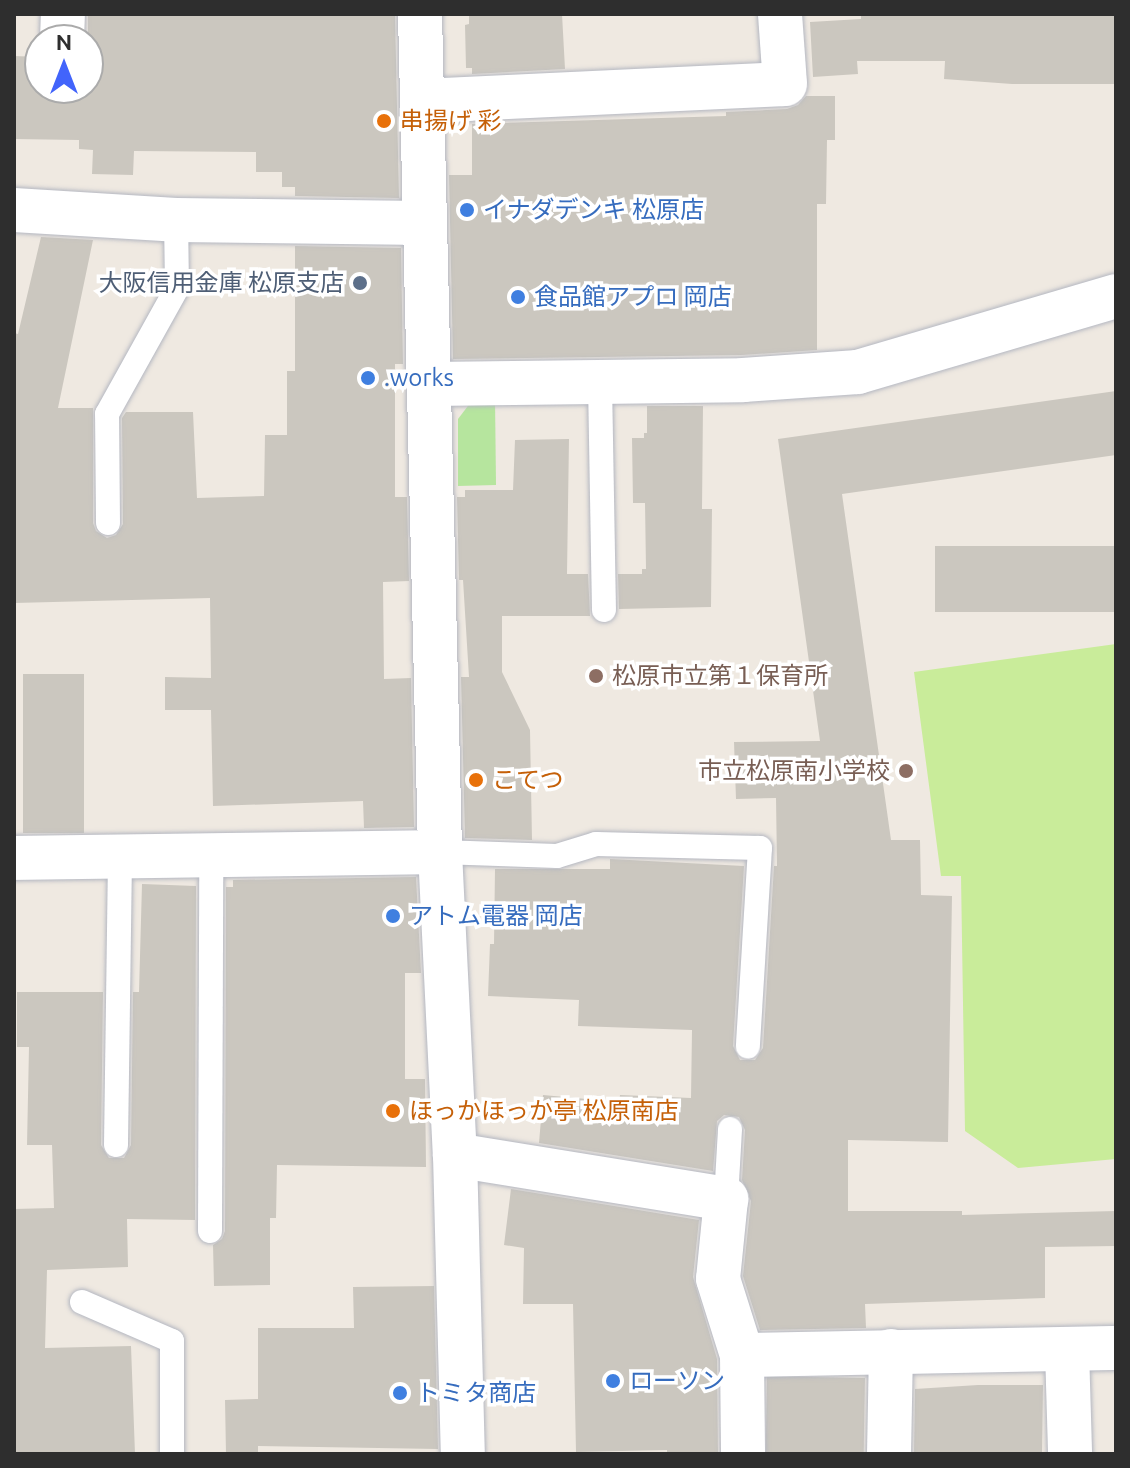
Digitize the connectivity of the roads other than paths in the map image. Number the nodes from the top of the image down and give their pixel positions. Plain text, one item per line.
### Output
1 (420, 14) edge
2 (780, 14) edge
3 (423, 101) junction
4 (14, 210) edge
5 (176, 220) junction
6 (425, 223) junction
7 (1116, 296) edge
8 (600, 382) junction
9 (430, 384) junction
10 (108, 523) dead end
11 (604, 610) dead end
12 (440, 852) junction
13 (211, 854) junction
14 (120, 856) junction
15 (14, 858) edge
16 (748, 1047) dead end
17 (730, 1129) dead end
18 (116, 1145) dead end
19 (455, 1155) junction
20 (726, 1199) junction
21 (210, 1231) dead end
22 (82, 1302) dead end
23 (1116, 1348) edge
24 (1067, 1350) junction
25 (891, 1351) junction
26 (742, 1355) junction
27 (172, 1454) edge
28 (463, 1454) edge
29 (743, 1454) edge
30 (889, 1454) edge
31 (1070, 1454) edge

1 - 3 street
2 - 3 street
3 - 6 street
4 - 5 street
5 - 6 street
5 - 10 lane
6 - 9 street
7 - 8 street
8 - 9 street
8 - 11 lane
9 - 12 street
12 - 13 street
12 - 16 lane
12 - 19 street
13 - 14 street
13 - 21 lane
14 - 15 street
14 - 18 lane
17 - 20 lane
19 - 20 street
19 - 28 street
20 - 26 street
22 - 27 lane
23 - 24 street
24 - 25 street
24 - 31 street
25 - 26 street
25 - 30 street
26 - 29 street

